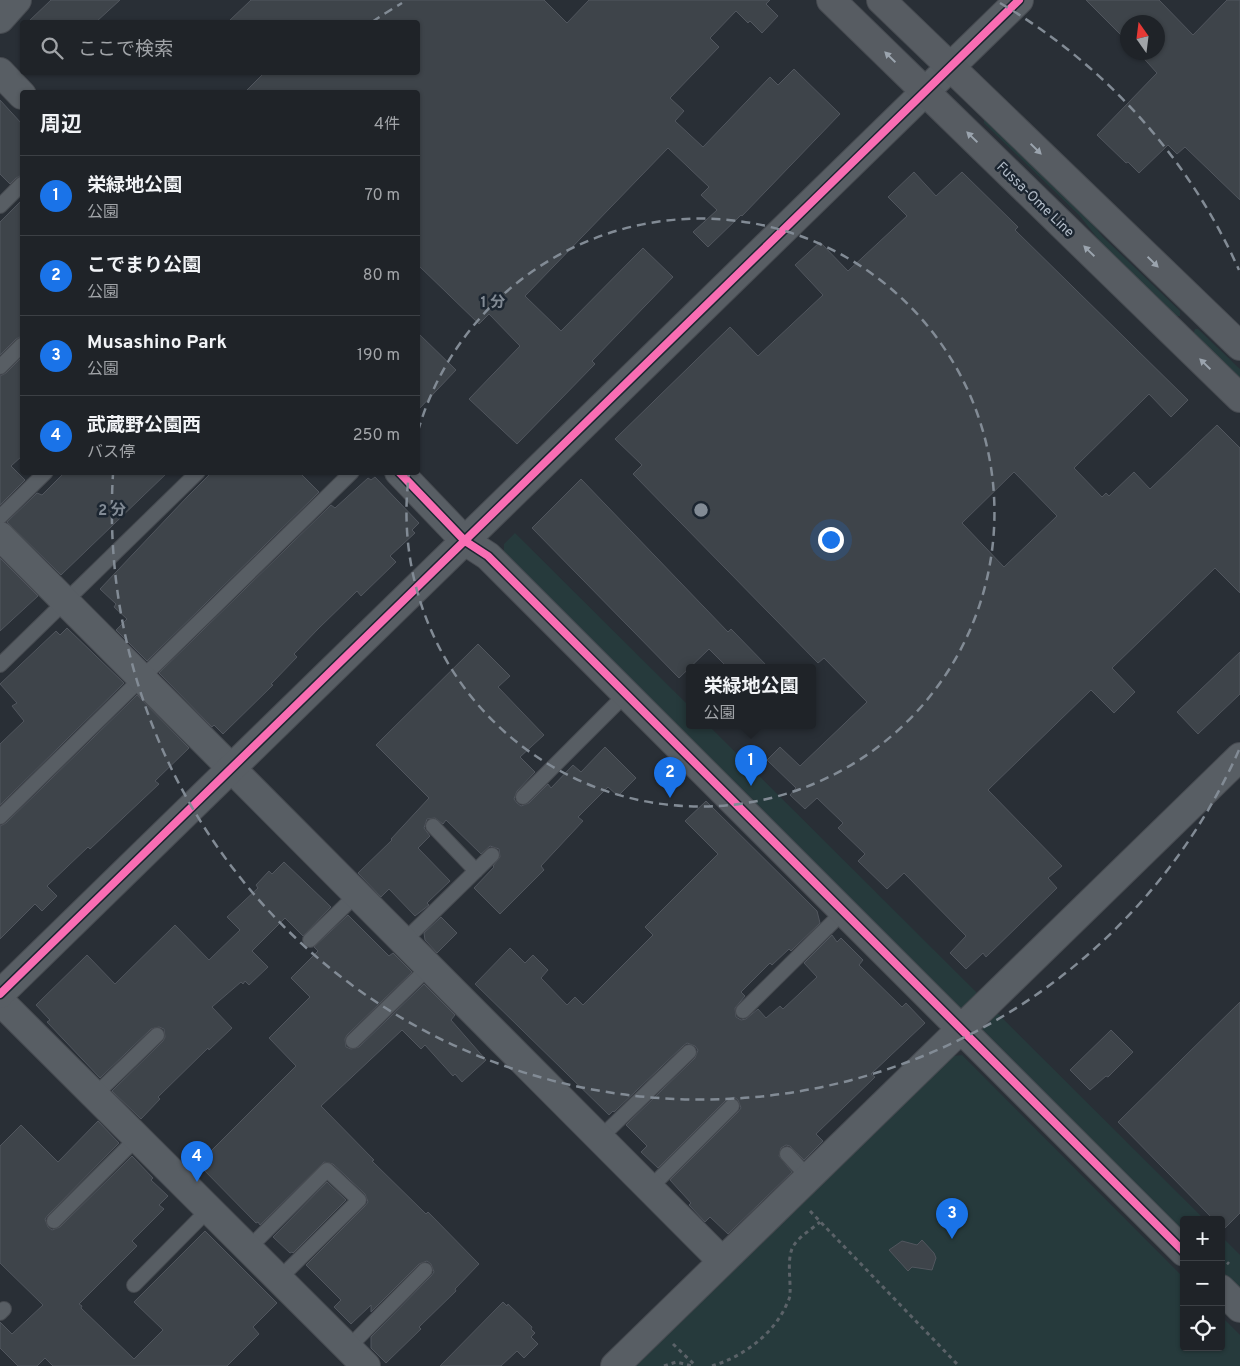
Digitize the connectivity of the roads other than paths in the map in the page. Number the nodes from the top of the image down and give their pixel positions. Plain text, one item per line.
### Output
1 (17, 0) edge
2 (831, 0) edge
3 (882, 0) edge
4 (1018, 0) edge
5 (0, 19) edge
6 (950, 66) junction
7 (0, 72) edge
8 (925, 91) junction
9 (20, 93) edge
10 (20, 186) edge
11 (0, 206) edge
12 (1201, 308) junction
13 (1174, 335) junction
14 (1240, 346) edge
15 (20, 347) edge
16 (0, 367) edge
17 (1240, 398) edge
18 (43, 475) edge
19 (195, 475) edge
20 (349, 475) edge
21 (402, 475) edge
22 (0, 518) edge
23 (0, 536) edge
24 (465, 541) junction
25 (65, 602) junction
26 (0, 665) edge
27 (142, 678) junction
28 (626, 694) junction
29 (1240, 757) edge
30 (232, 769) junction
31 (523, 797) dead end
32 (0, 817) edge
33 (432, 826) dead end
34 (492, 856) dead end
35 (476, 871) junction
36 (356, 894) junction
37 (844, 912) junction
38 (310, 940) dead end
39 (404, 942) junction
40 (429, 967) junction
41 (0, 994) edge
42 (0, 1001) edge
43 (743, 1011) dead end
44 (962, 1029) junction
45 (157, 1034) dead end
46 (353, 1041) dead end
47 (689, 1052) dead end
48 (95, 1096) junction
49 (732, 1106) dead end
50 (137, 1138) junction
51 (600, 1138) junction
52 (787, 1154) dead end
53 (800, 1185) junction
54 (650, 1188) junction
55 (209, 1209) junction
56 (54, 1220) dead end
57 (1180, 1248) edge
58 (248, 1249) junction
59 (722, 1261) junction
60 (425, 1270) dead end
61 (279, 1279) junction
62 (134, 1285) dead end
63 (1225, 1293) edge
64 (1240, 1308) edge
65 (357, 1357) edge
66 (615, 1366) edge

1 - 5 street
8 -> 2 main road, Fussa-Ome Line
3 - 6 main road
4 - 6 street
6 - 8 street
6 -> 12 main road
7 - 9 street
13 -> 8 main road, Fussa-Ome Line
8 - 24 street
10 - 11 lane
12 - 13 main road
12 - 14 main road
17 -> 13 main road, Fussa-Ome Line
15 - 16 lane
18 - 22 lane
19 - 25 lane
20 - 27 lane
21 - 24 street
23 - 25 street
24 - 28 street
24 - 30 street
25 - 26 lane
25 - 27 street
27 - 30 street
27 - 32 lane
28 - 31 lane
28 - 37 street
29 - 44 street
30 - 36 street
30 - 41 street
33 - 35 lane
34 - 35 lane
35 - 39 lane
36 - 38 lane
36 - 39 street
37 - 43 lane
37 - 44 street
39 - 40 street
40 - 46 lane
40 - 51 street
42 - 48 street
44 - 53 street
44 - 57 street
45 - 48 lane
47 - 51 lane
48 - 50 street
49 - 54 lane
50 - 55 street
50 - 56 lane
51 - 54 street
52 - 53 lane
53 - 59 street
54 - 59 street
55 - 58 street
55 - 62 lane
58 - 61 street
58 - 61 lane
59 - 66 street
60 - 65 lane
61 - 65 street
63 - 64 street

